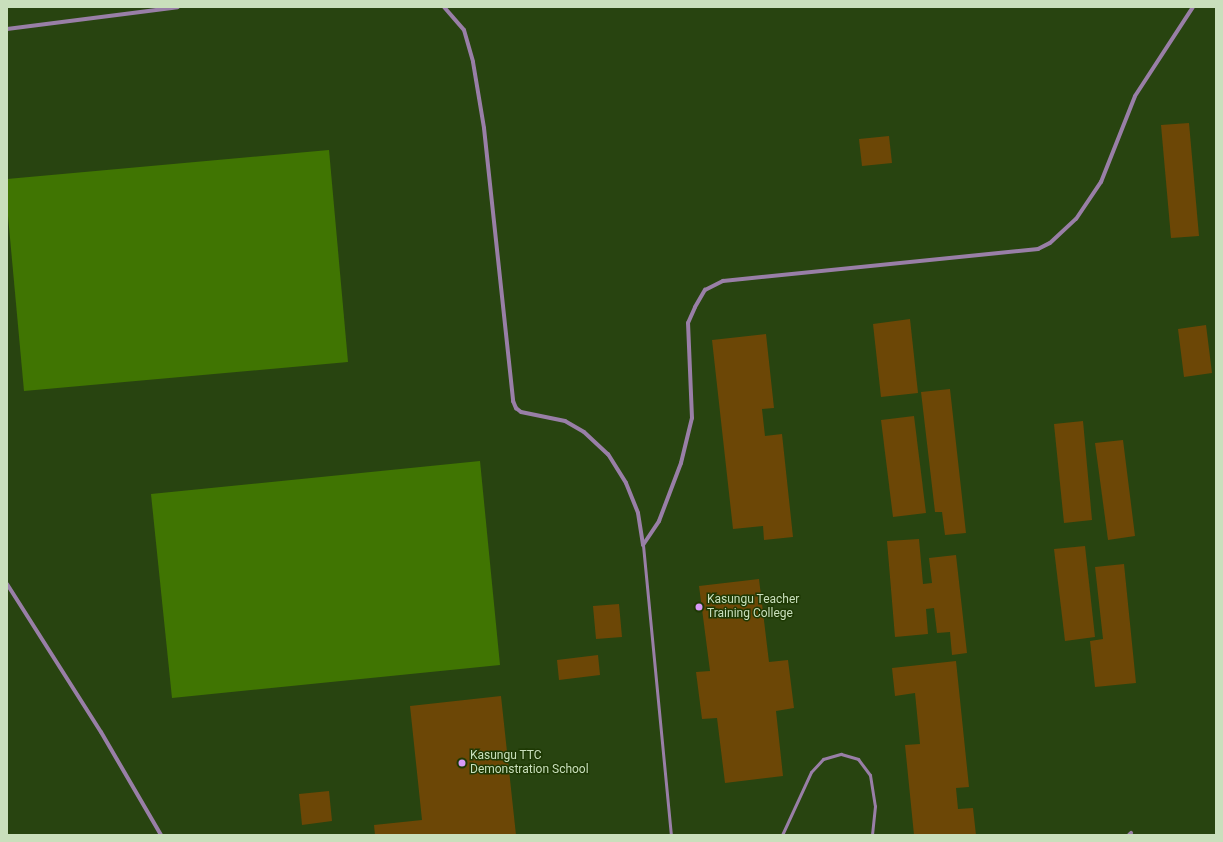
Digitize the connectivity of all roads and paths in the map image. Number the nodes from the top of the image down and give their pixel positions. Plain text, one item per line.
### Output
1 (178, 7) edge
2 (444, 7) edge
3 (1193, 7) edge
4 (7, 29) edge
5 (643, 545) junction
6 (7, 584) edge
7 (161, 835) edge
8 (671, 835) edge
9 (782, 835) edge
10 (872, 835) edge

1 - 4 street
2 - 5 street
3 - 5 street
5 - 8 lane
6 - 7 street
9 - 10 lane

